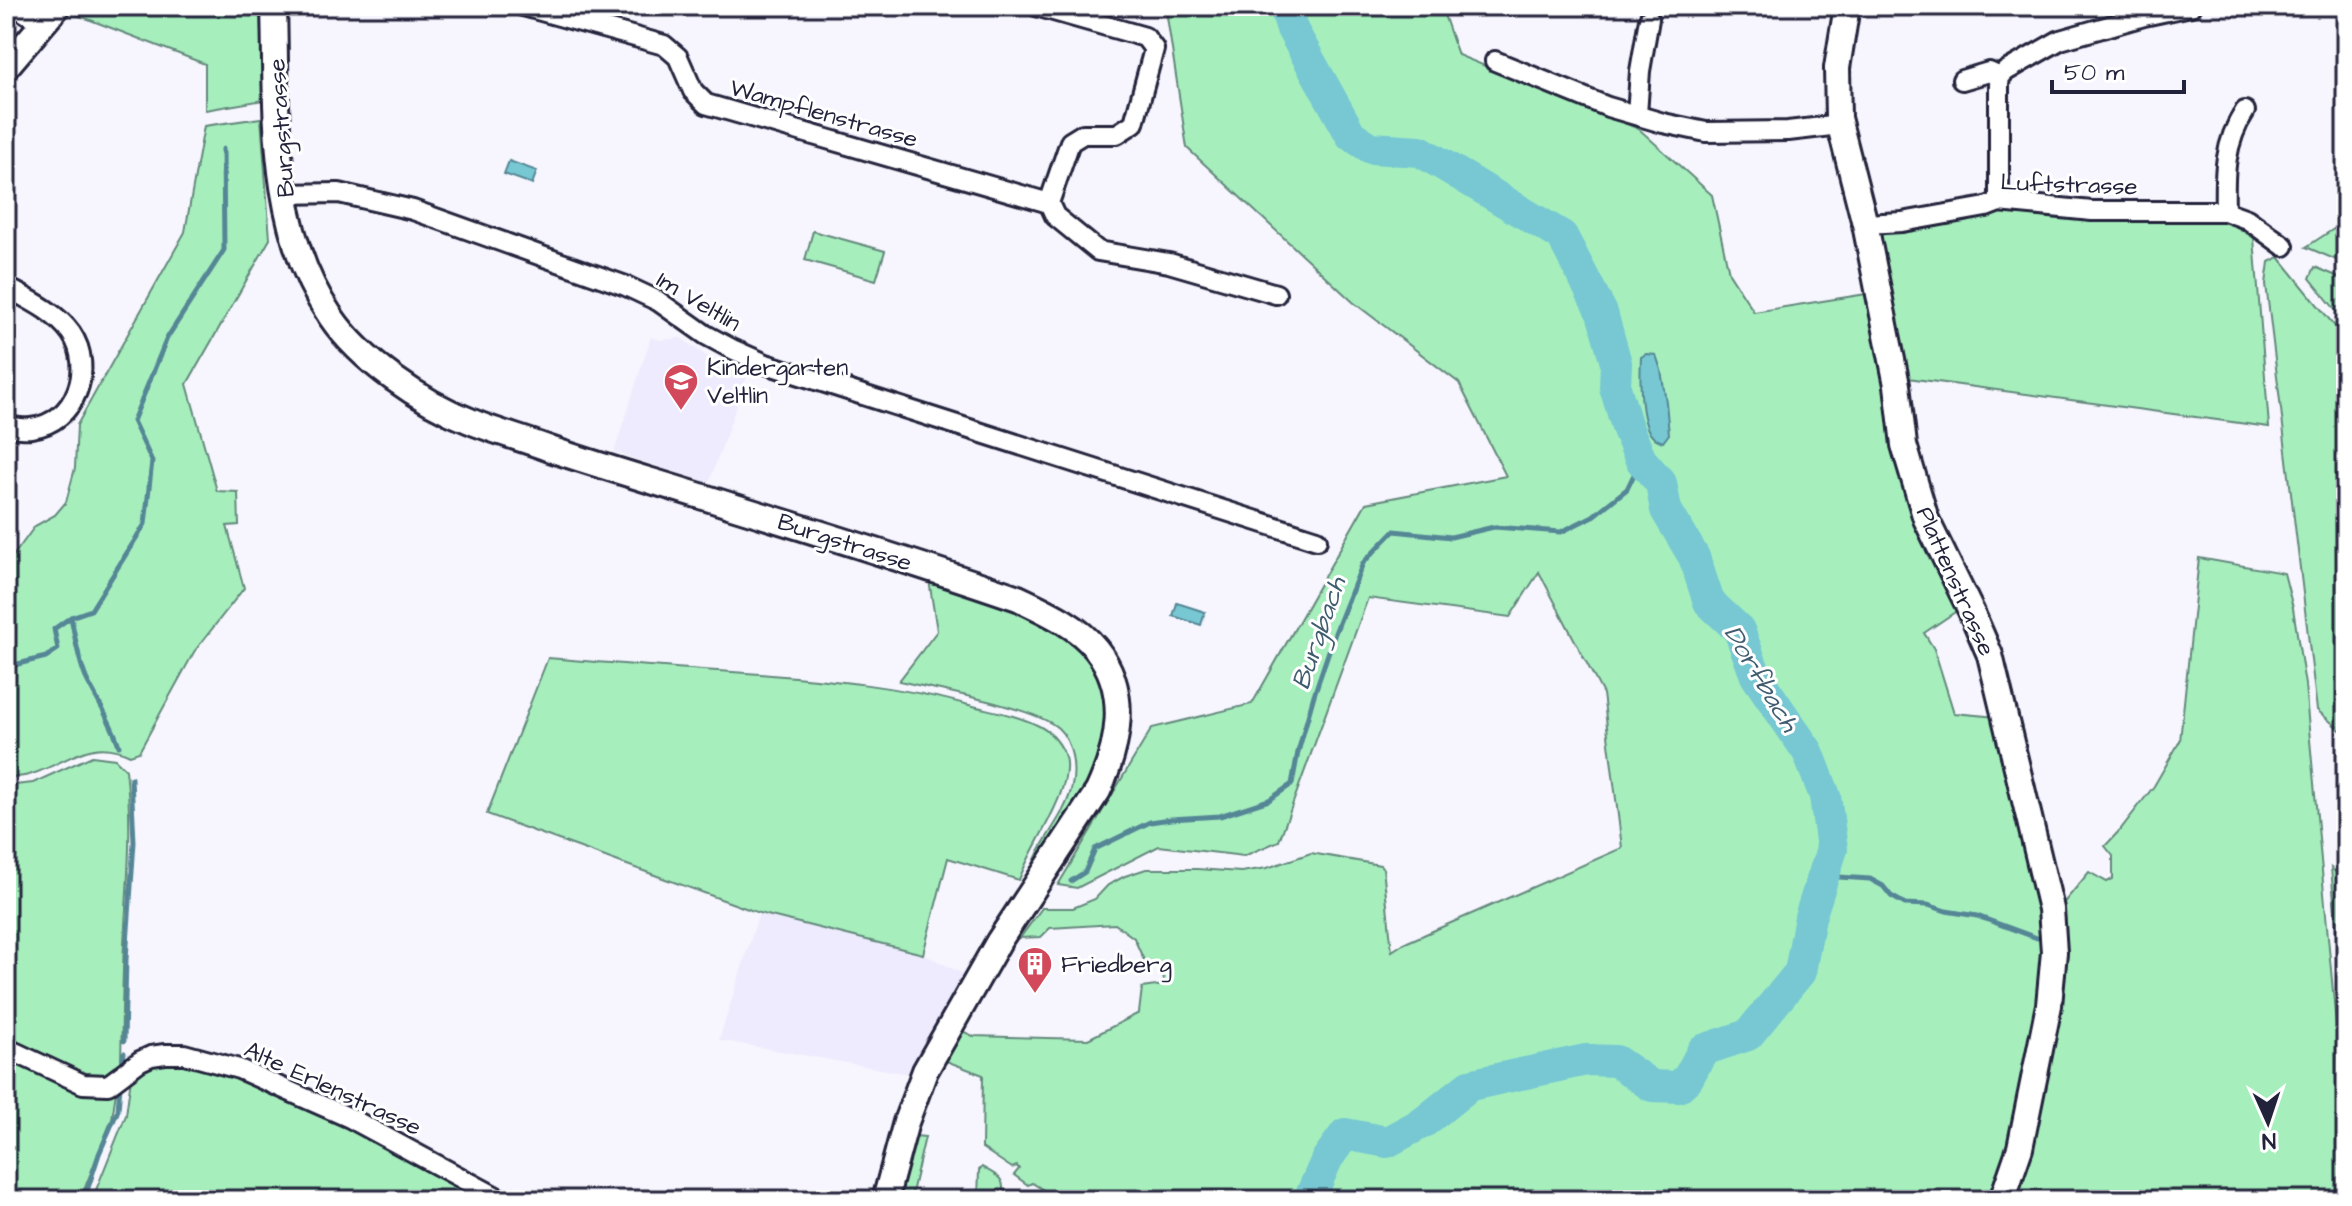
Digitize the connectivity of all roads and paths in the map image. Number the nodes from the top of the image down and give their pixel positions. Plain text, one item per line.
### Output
1 (11, 6) edge
2 (274, 6) edge
3 (523, 6) edge
4 (1036, 6) edge
5 (1847, 6) edge
6 (2191, 6) edge
7 (50, 15) edge
8 (1649, 19) dead end
9 (1495, 61) dead end
10 (6, 67) edge
11 (2000, 77) junction
12 (1962, 80) dead end
13 (2245, 111) dead end
14 (1637, 115) junction
15 (1840, 125) junction
16 (283, 194) junction
17 (1999, 202) junction
18 (1049, 203) junction
19 (2225, 211) junction
20 (1865, 224) junction
21 (2284, 246) dead end
22 (6, 287) edge
23 (1276, 294) dead end
24 (6, 426) edge
25 (1317, 540) dead end
26 (6, 1048) edge
27 (502, 1200) edge
28 (885, 1200) edge
29 (2002, 1200) edge

1 - 7 street
2 - 16 street, Burgstrasse
3 - 18 street, Wampflenstrasse
4 - 18 street
5 - 15 street, Plattenstrasse
6 - 11 street
7 - 10 street
8 - 14 street
9 - 14 street
11 - 12 street
11 - 17 street
13 - 19 street
14 - 15 street
15 - 20 street, Plattenstrasse
16 - 25 street, Im Veltlin
16 - 28 street, Burgstrasse
17 - 19 street, Luftstrasse
17 - 20 street, Luftstrasse
18 - 23 street
19 - 21 street
20 - 29 street, Plattenstrasse
22 - 24 street
26 - 27 street, Alte Erlenstrasse

